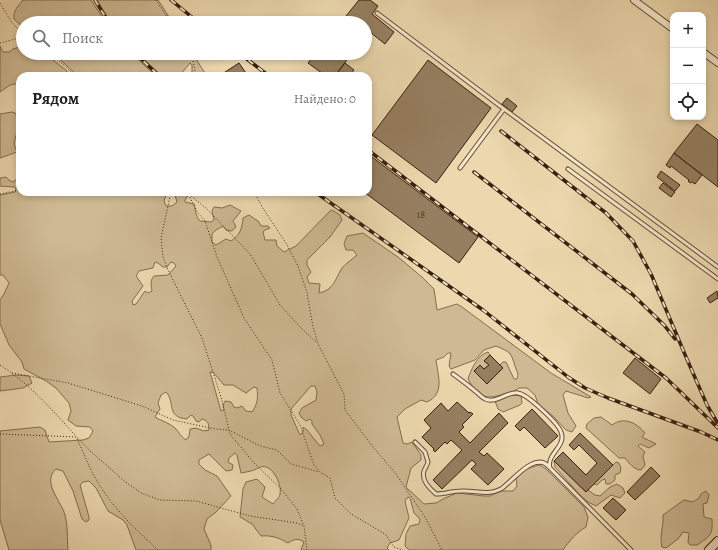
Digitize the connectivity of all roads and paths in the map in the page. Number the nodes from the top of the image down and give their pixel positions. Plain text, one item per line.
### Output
1 (156, 0) edge
2 (634, 0) edge
3 (0, 3) edge
4 (377, 13) dead end
5 (166, 16) edge
6 (16, 27) edge
7 (670, 27) edge
8 (16, 37) edge
9 (0, 43) edge
10 (706, 54) edge
11 (58, 60) edge
12 (192, 60) edge
13 (718, 63) edge
14 (71, 72) edge
15 (195, 72) edge
16 (504, 109) junction
17 (460, 168) dead end
18 (568, 169) dead end
19 (16, 191) edge
20 (0, 194) edge
21 (170, 196) edge
22 (189, 196) edge
23 (191, 196) edge
24 (256, 196) edge
25 (718, 267) edge
26 (718, 279) edge
27 (318, 344) junction
28 (0, 365) edge
29 (12, 373) junction
30 (453, 374) dead end
31 (229, 430) junction
32 (0, 434) edge
33 (77, 437) junction
34 (415, 442) dead end
35 (550, 458) junction
36 (543, 462) junction
37 (550, 468) junction
38 (320, 472) junction
39 (304, 526) junction
40 (718, 541) edge
41 (158, 550) edge
42 (307, 550) edge
43 (403, 550) edge
44 (442, 550) edge
45 (631, 550) edge
46 (709, 550) edge

1 - 5 path
2 - 7 street
3 - 6 path
4 - 16 lane
8 - 9 path
10 - 13 street
11 - 14 path
12 - 15 path
16 - 17 lane
16 - 25 lane
18 - 26 lane
19 - 20 path
21 - 31 path
22 - 38 path
23 - 27 path
24 - 27 path
27 - 44 path
28 - 29 path
29 - 31 path
29 - 33 path
30 - 35 lane
31 - 38 path
31 - 39 path
32 - 33 path
33 - 39 path
33 - 41 path
34 - 36 lane
35 - 36 lane
35 - 37 lane
36 - 37 lane
37 - 45 lane
38 - 43 path
39 - 42 path
40 - 46 main road

